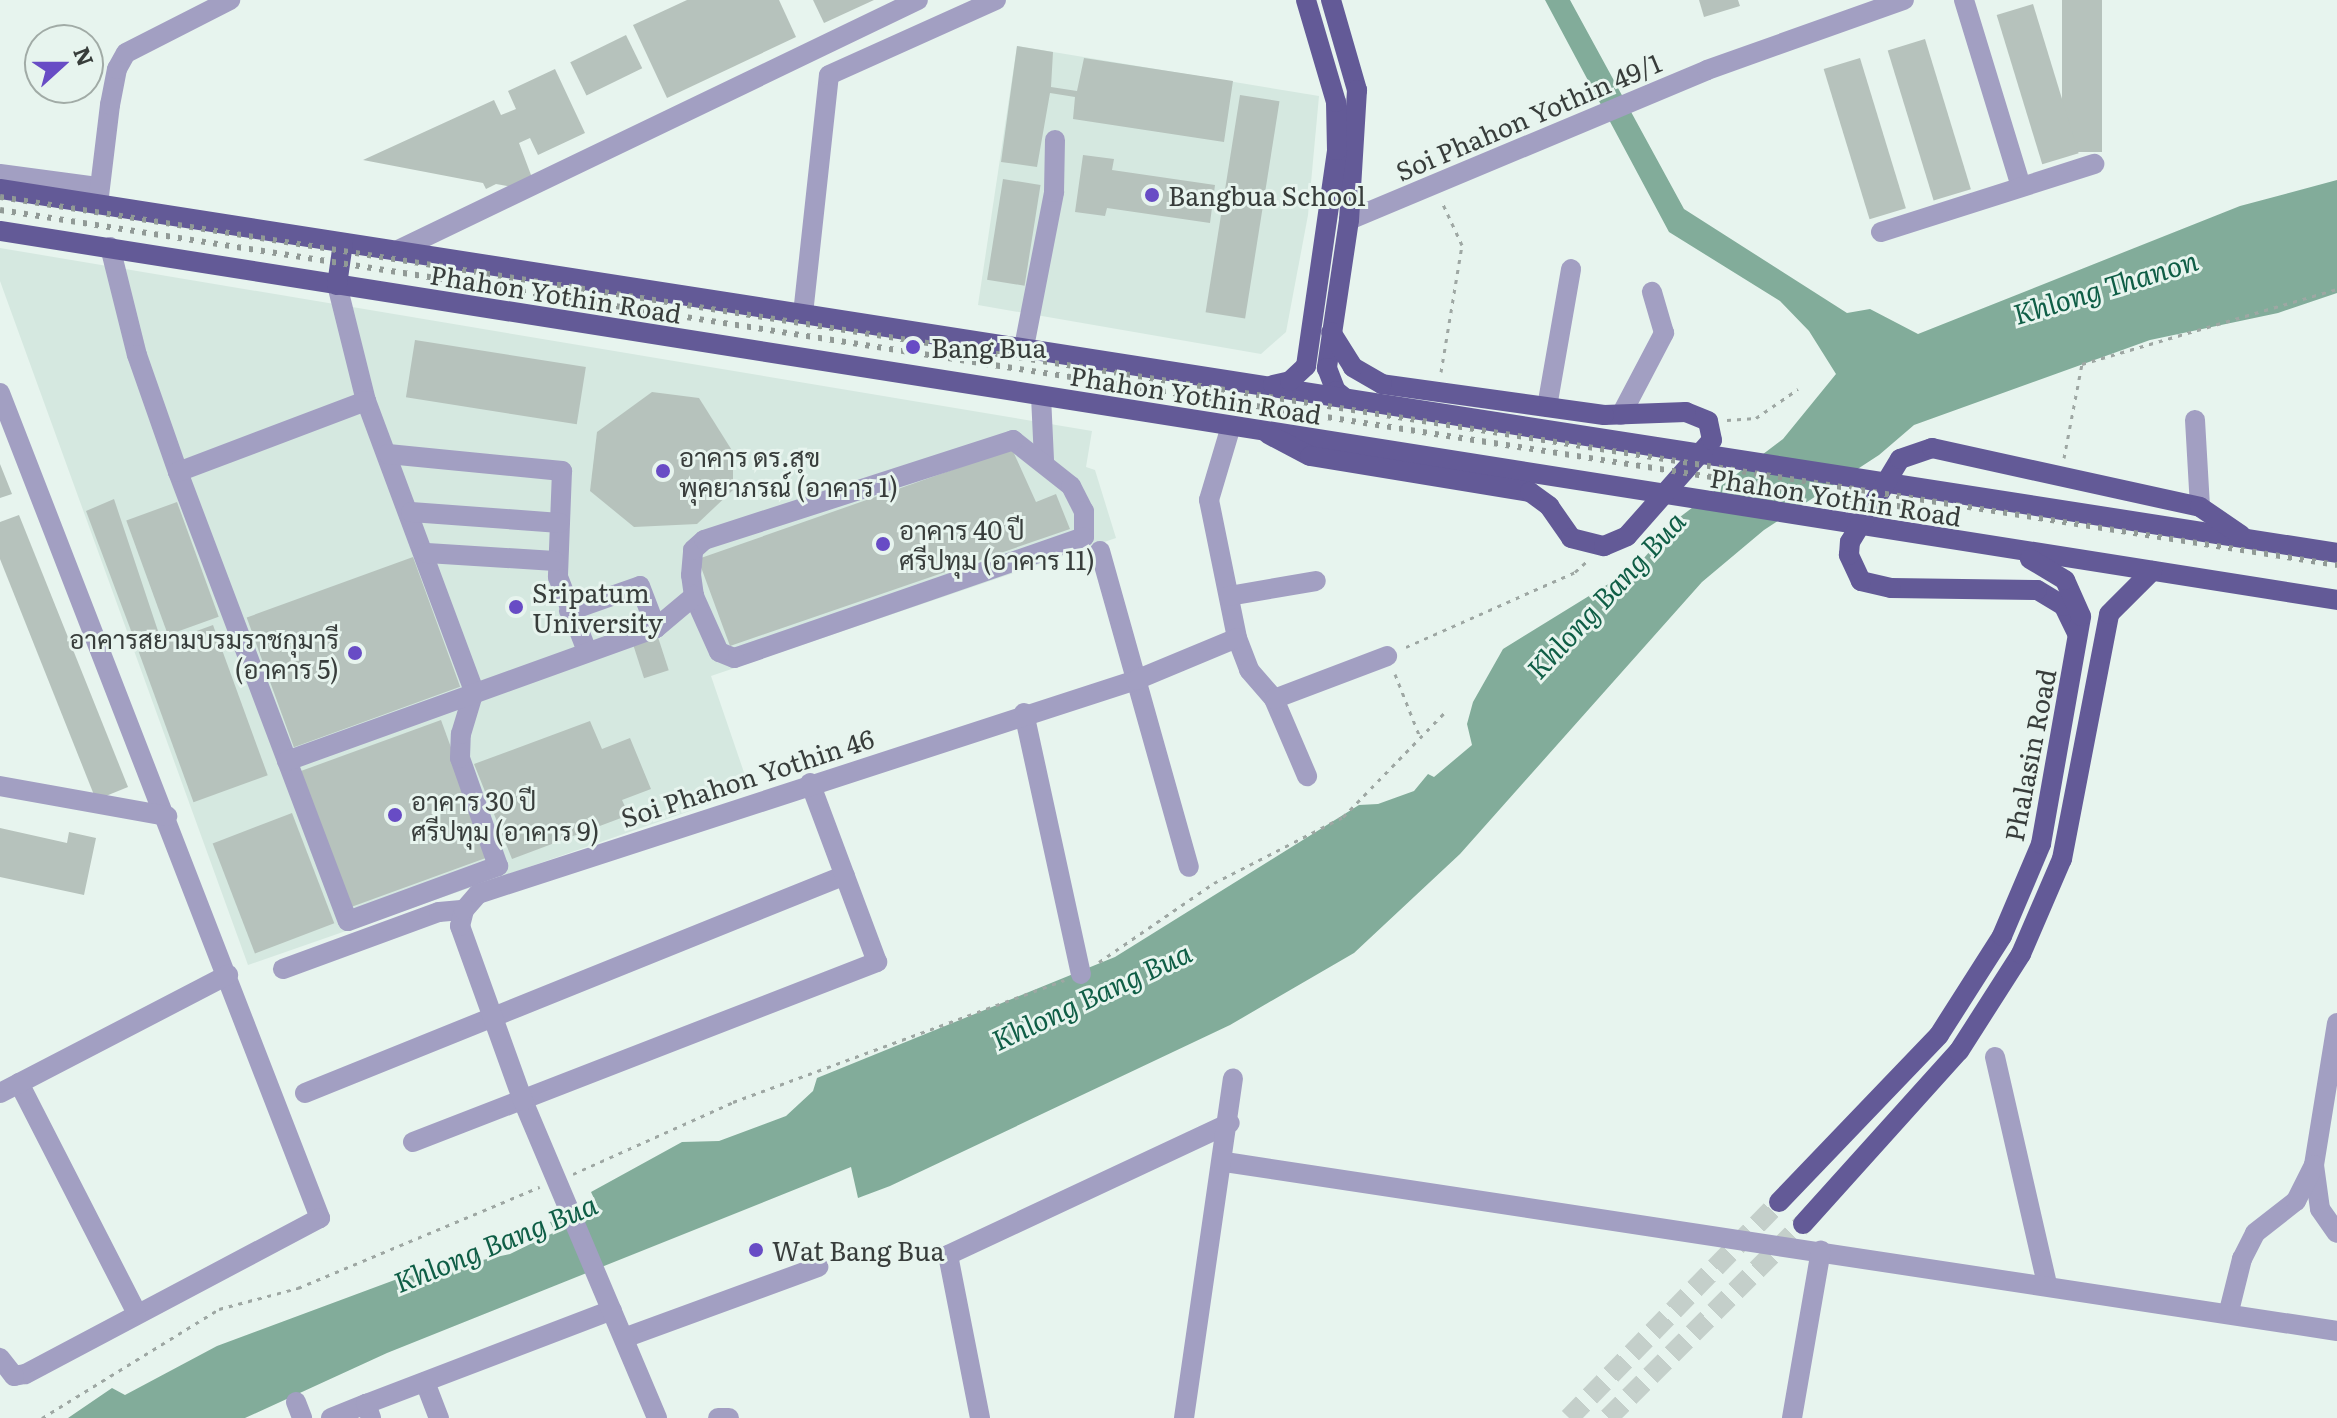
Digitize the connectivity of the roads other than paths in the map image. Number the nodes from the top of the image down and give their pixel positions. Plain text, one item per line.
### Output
1 (230, 0) edge
2 (918, 0) edge
3 (996, 0) edge
4 (1306, 0) edge
5 (1331, 0) edge
6 (1904, 0) edge
7 (1964, 0) edge
8 (1055, 140) dead end
9 (2094, 164) dead end
10 (0, 174) edge
11 (1343, 186) junction
12 (2021, 187) junction
13 (0, 189) edge
14 (98, 196) junction
15 (1340, 218) junction
16 (0, 231) edge
17 (1881, 232) dead end
18 (343, 243) junction
19 (110, 247) junction
20 (396, 251) junction
21 (1571, 269) dead end
22 (337, 285) junction
23 (1652, 292) dead end
24 (803, 314) junction
25 (1331, 332) junction
26 (1024, 347) junction
27 (1269, 386) junction
28 (0, 393) edge
29 (1041, 396) junction
30 (1345, 398) junction
31 (366, 401) junction
32 (1547, 407) junction
33 (1621, 415) junction
34 (2195, 420) dead end
35 (1231, 426) junction
36 (1265, 432) junction
37 (388, 454) junction
38 (1044, 460) junction
39 (178, 472) junction
40 (2200, 507) junction
41 (411, 512) junction
42 (560, 523) junction
43 (2247, 539) junction
44 (1100, 551) dead end
45 (2016, 551) junction
46 (427, 553) junction
47 (2337, 553) edge
48 (555, 561) junction
49 (2152, 571) junction
50 (1316, 581) dead end
51 (694, 596) junction
52 (1229, 596) junction
53 (2337, 600) edge
54 (569, 611) junction
55 (2072, 611) junction
56 (2109, 614) junction
57 (656, 628) junction
58 (1237, 638) junction
59 (587, 651) junction
60 (1387, 656) road end
61 (1136, 680) junction
62 (474, 691) junction
63 (2070, 691) junction
64 (2092, 696) junction
65 (1274, 699) junction
66 (1024, 713) junction
67 (287, 761) junction
68 (1307, 776) dead end
69 (810, 783) junction
70 (0, 786) edge
71 (167, 816) junction
72 (1189, 867) dead end
73 (845, 875) junction
74 (464, 910) junction
75 (283, 969) dead end
76 (1081, 974) road end
77 (228, 975) junction
78 (492, 1014) junction
79 (2337, 1023) edge
80 (1995, 1057) dead end
81 (1233, 1079) dead end
82 (19, 1083) junction
83 (0, 1093) edge
84 (305, 1093) dead end
85 (523, 1101) junction
86 (1230, 1123) junction
87 (413, 1142) dead end
88 (1225, 1162) junction
89 (2314, 1165) junction
90 (1779, 1202) tunnel mouth
91 (1803, 1224) tunnel mouth
92 (2337, 1233) edge
93 (1821, 1250) junction
94 (818, 1267) dead end
95 (2047, 1284) junction
96 (609, 1302) junction
97 (2229, 1311) junction
98 (136, 1312) junction
99 (2337, 1331) edge
100 (624, 1338) junction
101 (0, 1358) edge
102 (425, 1382) junction
103 (368, 1411) edge
104 (331, 1418) edge
105 (439, 1418) edge
106 (657, 1418) edge
107 (718, 1418) edge
108 (729, 1418) edge
109 (980, 1418) edge
110 (1184, 1418) edge
111 (1792, 1418) edge

1 - 14 street
2 - 20 street
3 - 24 street
4 - 11 main road
5 - 11 main road
6 - 15 street, Soi Phahon Yothin 49/1
7 - 12 street
8 - 26 street
9 - 12 street
10 - 14 street
11 - 15 main road
12 - 17 street
13 - 14 main road, Phahon Yothin Road
14 - 18 main road, Phahon Yothin Road
15 - 25 main road
15 - 27 main road
16 - 19 main road, Phahon Yothin Road
18 - 20 main road, Phahon Yothin Road
18 - 22 main road
19 - 22 main road, Phahon Yothin Road
19 - 39 street
20 - 24 main road, Phahon Yothin Road
21 - 32 street
22 - 29 main road, Phahon Yothin Road
22 - 31 street
23 - 33 street
24 - 26 main road, Phahon Yothin Road
25 - 30 main road
25 - 32 main road
26 - 27 main road, Phahon Yothin Road
27 - 30 main road, Phahon Yothin Road
28 - 71 street
29 - 35 main road, Phahon Yothin Road
29 - 38 street
30 - 43 main road, Phahon Yothin Road
31 - 37 street
31 - 39 street
32 - 33 main road
33 - 36 main road
34 - 40 street
35 - 36 main road, Phahon Yothin Road
35 - 52 street
36 - 45 main road, Phahon Yothin Road
37 - 41 street
37 - 42 street
38 - 51 street
38 - 51 street
39 - 67 street
40 - 43 main road
40 - 55 main road
41 - 42 street
41 - 46 street
42 - 48 street
43 - 47 main road, Phahon Yothin Road
44 - 61 street
45 - 49 main road, Phahon Yothin Road
45 - 55 main road
46 - 48 street
46 - 62 street
48 - 54 street
49 - 53 main road, Phahon Yothin Road
49 - 56 main road
50 - 52 street
51 - 57 street
52 - 58 street
54 - 57 street
54 - 59 street
55 - 56 main road
55 - 63 main road, Phalasin Road
56 - 64 main road, Phalasin Road
57 - 59 street
58 - 61 street, Soi Phahon Yothin 46
58 - 65 street
59 - 62 street
60 - 65 street
61 - 66 street, Soi Phahon Yothin 46
61 - 72 street
62 - 67 street
62 - 67 street
63 - 64 main road
63 - 90 main road, Phalasin Road
64 - 91 main road, Phalasin Road
65 - 68 street
66 - 69 street, Soi Phahon Yothin 46
66 - 76 street
69 - 73 street
69 - 74 street, Soi Phahon Yothin 46
70 - 71 street
71 - 77 street
73 - 78 street
73 - 85 street
74 - 75 street
74 - 78 street
77 - 82 street
77 - 98 street
78 - 84 street
78 - 85 street
79 - 89 street
80 - 95 street
81 - 86 street
82 - 83 street
82 - 98 street
85 - 87 street
85 - 96 street
86 - 88 street
86 - 109 street
88 - 93 street
88 - 110 street
89 - 92 street
89 - 97 street
93 - 95 street
93 - 111 street
94 - 100 street
95 - 97 street
96 - 100 street
96 - 102 street
97 - 99 street
98 - 101 street
100 - 106 street
102 - 103 street
102 - 105 street
103 - 104 street
107 - 108 street

